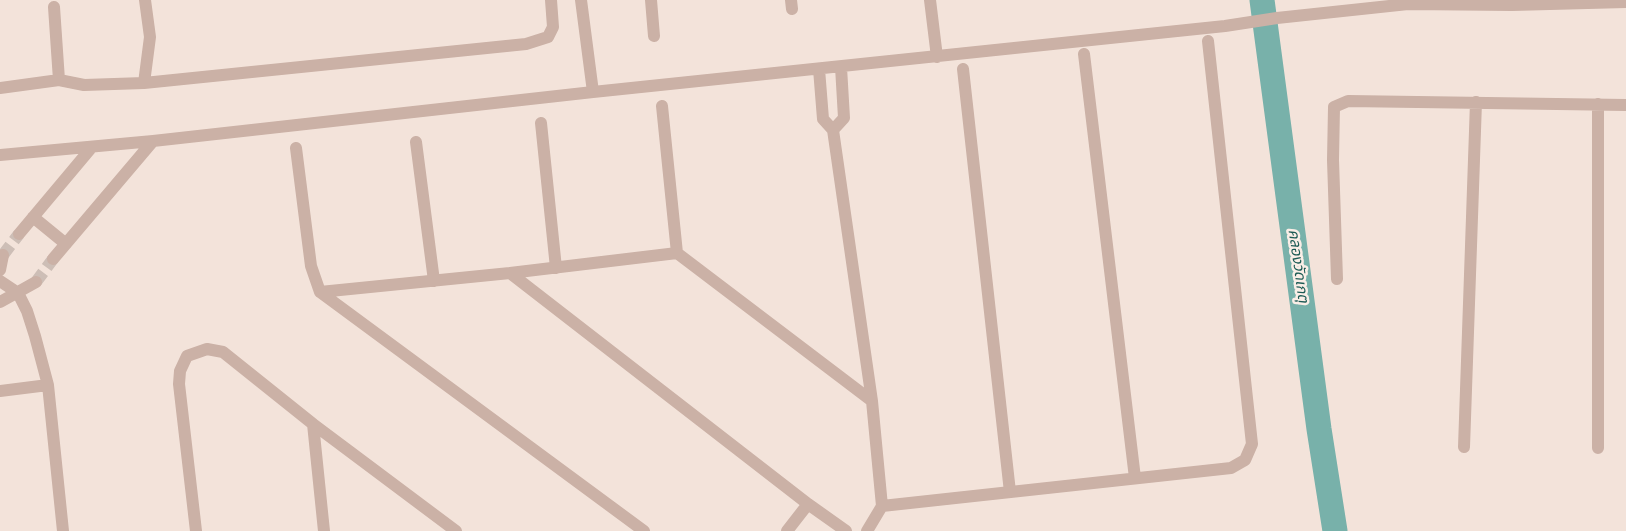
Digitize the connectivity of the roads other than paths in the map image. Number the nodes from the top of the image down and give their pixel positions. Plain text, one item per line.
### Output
1 (145, 0) edge
2 (551, 0) edge
3 (581, 0) edge
4 (651, 0) edge
5 (930, 0) edge
6 (1407, 2) edge
7 (1626, 2) edge
8 (54, 7) dead end
9 (654, 36) dead end
10 (1208, 41) dead end
11 (1084, 54) dead end
12 (937, 57) junction
13 (841, 67) junction
14 (819, 69) junction
15 (963, 69) dead end
16 (59, 80) junction
17 (144, 83) junction
18 (0, 88) edge
19 (593, 92) junction
20 (1476, 102) junction
21 (1598, 104) junction
22 (1626, 105) edge
23 (662, 106) dead end
24 (541, 122) dead end
25 (833, 130) junction
26 (153, 141) junction
27 (416, 142) dead end
28 (92, 147) junction
29 (296, 148) dead end
30 (0, 154) edge
31 (33, 217) junction
32 (19, 234) tunnel mouth
33 (66, 244) junction
34 (677, 253) junction
35 (3, 256) dead end
36 (53, 259) tunnel mouth
37 (556, 268) junction
38 (0, 270) edge
39 (510, 273) junction
40 (1337, 280) dead end
41 (0, 281) edge
42 (434, 281) junction
43 (36, 282) tunnel mouth
44 (320, 292) junction
45 (18, 293) junction
46 (0, 302) edge
47 (48, 385) junction
48 (0, 392) edge
49 (872, 401) junction
50 (313, 424) junction
51 (1464, 447) dead end
52 (1598, 448) dead end
53 (1135, 478) junction
54 (1010, 492) junction
55 (808, 504) junction
56 (882, 506) junction
57 (63, 531) edge
58 (196, 531) edge
59 (324, 531) edge
60 (456, 531) edge
61 (644, 531) edge
62 (788, 531) edge
63 (846, 531) edge
64 (867, 531) edge

1 - 17 street
2 - 17 street
3 - 19 street
4 - 9 street
5 - 12 street
6 - 7 street
6 - 12 street
8 - 16 street
10 - 53 street
11 - 53 street
12 - 13 street
13 - 14 street
13 - 25 street
14 - 19 street
14 - 25 street
15 - 54 street
16 - 17 street
16 - 18 street
19 - 26 street
20 - 21 street
20 - 40 street
20 - 51 street
21 - 22 street
21 - 52 street
23 - 34 street
24 - 37 street
25 - 49 street
26 - 28 street
26 - 33 street
27 - 42 street
28 - 30 street
28 - 31 street
29 - 44 street
31 - 32 street
31 - 33 street
33 - 36 street
34 - 37 street
34 - 49 street
35 - 38 street
37 - 39 street
39 - 42 street
39 - 55 street
41 - 45 street
42 - 44 street
43 - 45 street
44 - 61 street
45 - 46 street
45 - 47 street
47 - 48 street
47 - 57 street
49 - 56 street
50 - 58 street
50 - 59 street
50 - 60 street
53 - 54 street
54 - 56 street
55 - 62 street
55 - 63 street
56 - 64 street

